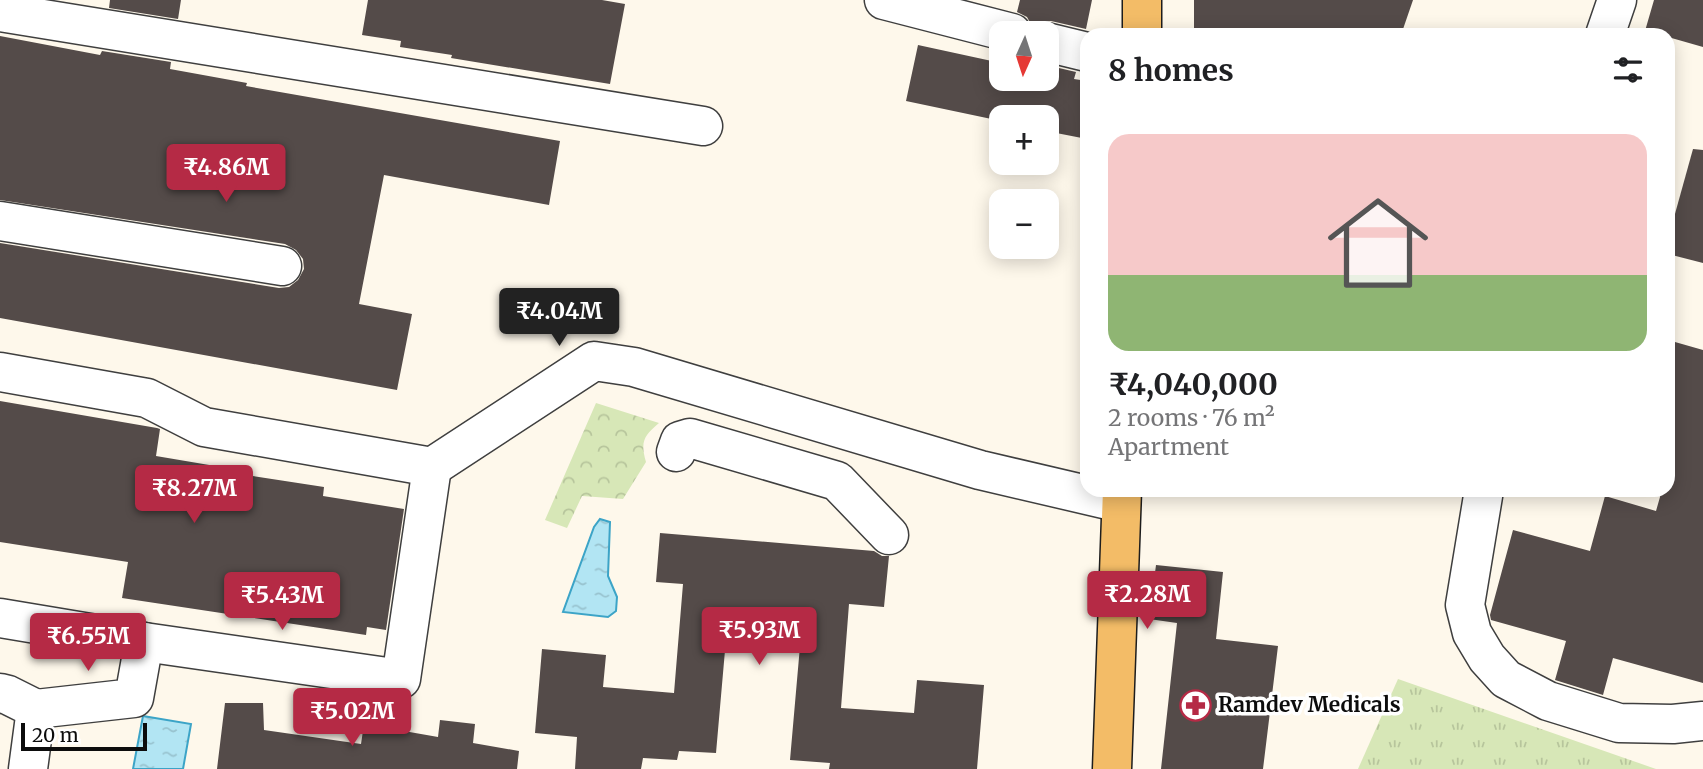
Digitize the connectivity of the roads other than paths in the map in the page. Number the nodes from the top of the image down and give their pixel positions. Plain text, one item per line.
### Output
1 (884, 0) edge
2 (1142, 0) edge
3 (1617, 0) edge
4 (0, 12) edge
5 (989, 27) edge
6 (1142, 28) edge
7 (1607, 28) edge
8 (1059, 45) edge
9 (1080, 50) edge
10 (703, 126) dead end
11 (0, 221) edge
12 (282, 266) dead end
13 (0, 372) edge
14 (676, 452) dead end
15 (432, 467) junction
16 (1080, 488) edge
17 (1122, 497) edge
18 (1483, 497) edge
19 (889, 535) dead end
20 (0, 618) edge
21 (144, 642) junction
22 (0, 693) edge
23 (36, 709) junction
24 (1703, 721) edge
25 (28, 769) edge
26 (1112, 769) edge

1 - 5 street
2 - 6 main road
3 - 7 street
4 - 10 street
8 - 9 street
11 - 12 street
13 - 15 street
14 - 19 street
15 - 16 street
15 - 21 street
17 - 26 main road
18 - 24 street
20 - 21 street
21 - 23 street
22 - 23 street
23 - 25 street

